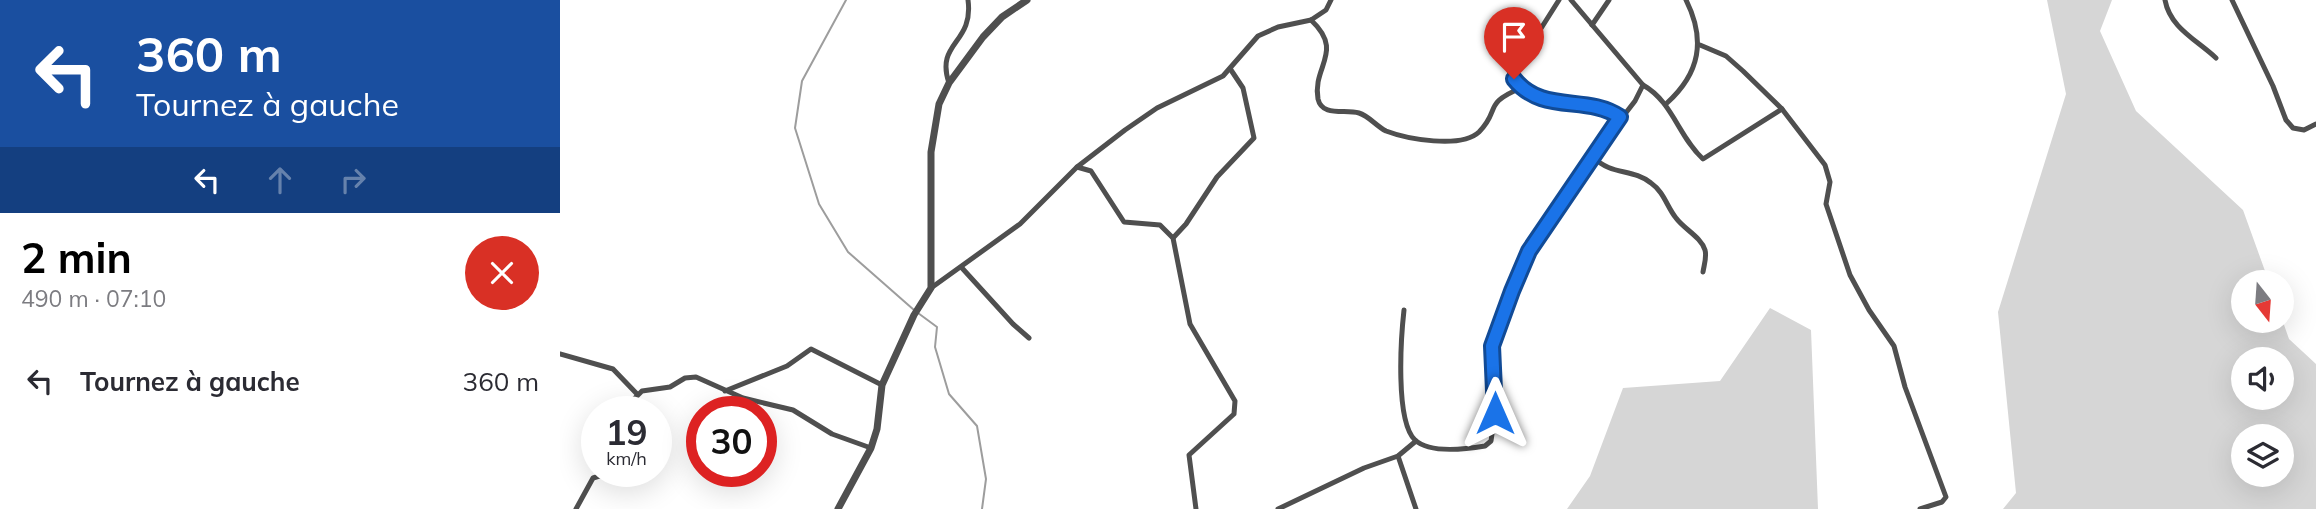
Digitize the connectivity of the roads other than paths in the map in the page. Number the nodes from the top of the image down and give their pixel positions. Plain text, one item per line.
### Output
1 (968, 0) edge
2 (1027, 0) edge
3 (1331, 0) edge
4 (1559, 0) edge
5 (1571, 0) edge
6 (1609, 0) edge
7 (1686, 0) edge
8 (2165, 0) edge
9 (2232, 0) edge
10 (1311, 20) junction
11 (1592, 25) junction
12 (1700, 45) junction
13 (2216, 58) dead end
14 (1231, 69) junction
15 (949, 83) junction
16 (1643, 85) junction
17 (1521, 88) junction
18 (1667, 103) junction
19 (1782, 109) junction
20 (1620, 117) junction
21 (2316, 124) edge
22 (1593, 157) junction
23 (1077, 167) junction
24 (1173, 239) junction
25 (962, 268) junction
26 (1703, 272) dead end
27 (932, 288) junction
28 (1404, 310) dead end
29 (1029, 338) dead end
30 (560, 354) edge
31 (882, 385) junction
32 (725, 391) junction
33 (637, 394) joint
34 (1416, 441) junction
35 (871, 448) junction
36 (1398, 456) junction
37 (588, 487) edge
38 (576, 509) edge
39 (838, 509) edge
40 (1196, 509) edge
41 (1278, 509) edge
42 (1416, 509) edge
43 (1920, 509) edge

1 - 15 street
2 - 15 street
3 - 10 street
4 - 17 street
5 - 11 street
6 - 11 street
7 - 12 street
8 - 13 street
9 - 21 street
10 - 14 street
10 - 17 street
11 - 16 street
12 - 18 street
12 - 19 street
14 - 23 street
14 - 24 street
15 - 27 street
16 - 18 street
16 - 20 street
17 - 20 street
18 - 19 street
19 - 43 street
20 - 22 street
22 - 26 street
22 - 34 street
23 - 24 street
23 - 25 street
24 - 40 street
25 - 27 street
25 - 29 street
27 - 31 street
28 - 34 street
30 - 33 street
31 - 32 street
31 - 35 street
32 - 33 street
32 - 35 street
34 - 36 street
35 - 39 street
36 - 41 street
36 - 42 street
37 - 38 street

